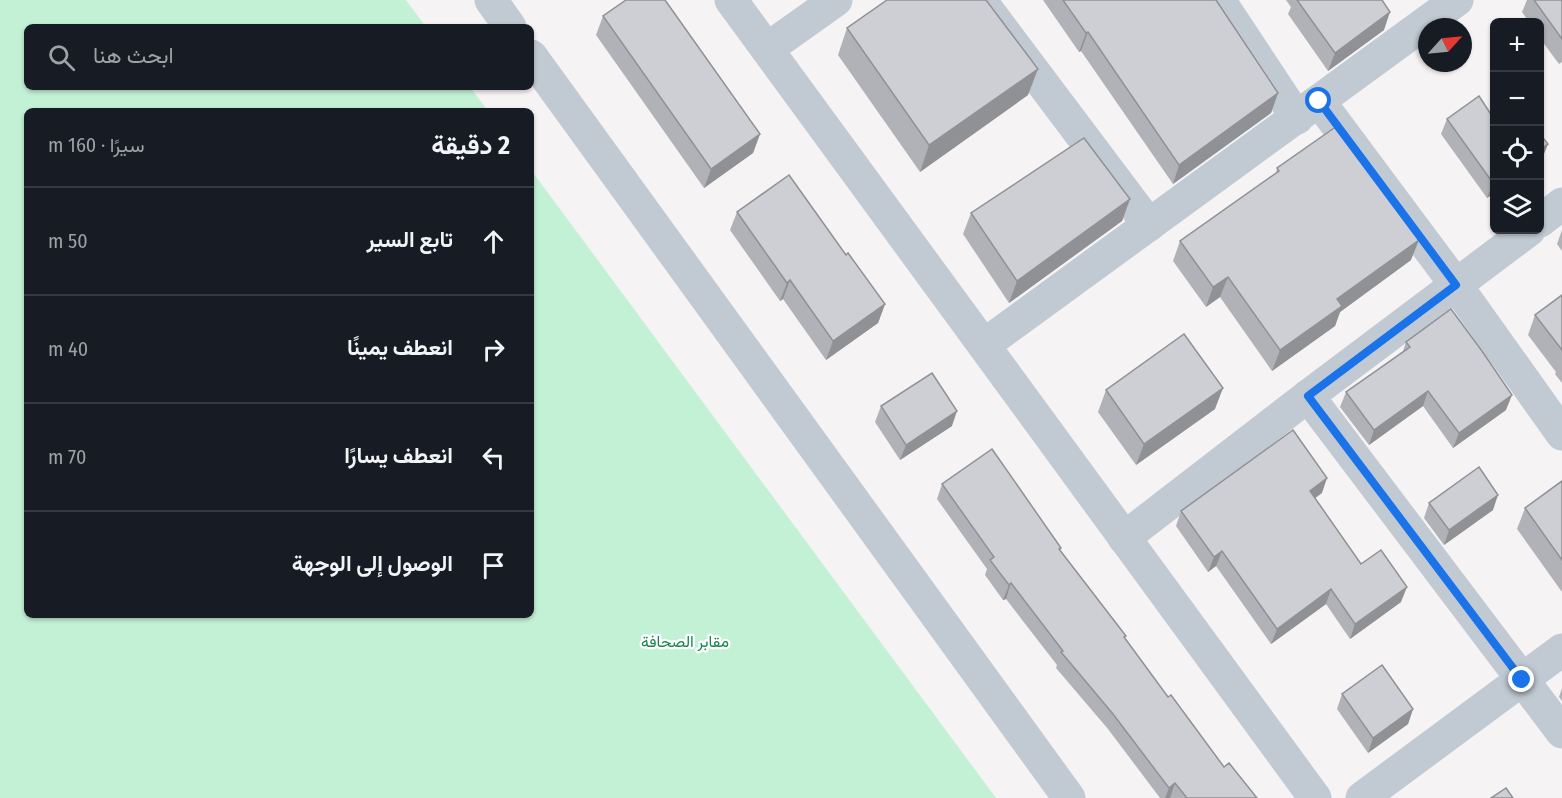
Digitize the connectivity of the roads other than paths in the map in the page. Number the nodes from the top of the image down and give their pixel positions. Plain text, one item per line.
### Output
1 (491, 0) edge
2 (731, 0) edge
3 (836, 0) edge
4 (980, 0) edge
5 (1219, 0) edge
6 (1458, 0) edge
7 (508, 24) edge
8 (767, 49) junction
9 (534, 60) edge
10 (1308, 110) junction
11 (1562, 204) edge
12 (1544, 217) edge
13 (1149, 225) junction
14 (1524, 234) edge
15 (1456, 285) junction
16 (984, 345) junction
17 (1308, 396) junction
18 (1562, 434) edge
19 (1124, 538) junction
20 (1562, 650) edge
21 (1522, 680) junction
22 (1562, 732) edge
23 (1069, 798) edge
24 (1315, 798) edge
25 (1362, 798) edge

1 - 7 street
2 - 8 street
3 - 8 street
4 - 13 street
5 - 10 street
6 - 10 street
8 - 16 street
9 - 23 street
10 - 13 street
10 - 15 street
11 - 12 street
13 - 16 street
14 - 15 street
15 - 17 street
15 - 18 street
16 - 19 street
17 - 19 street
17 - 21 street
19 - 24 street
20 - 21 street
21 - 22 street
21 - 25 street

